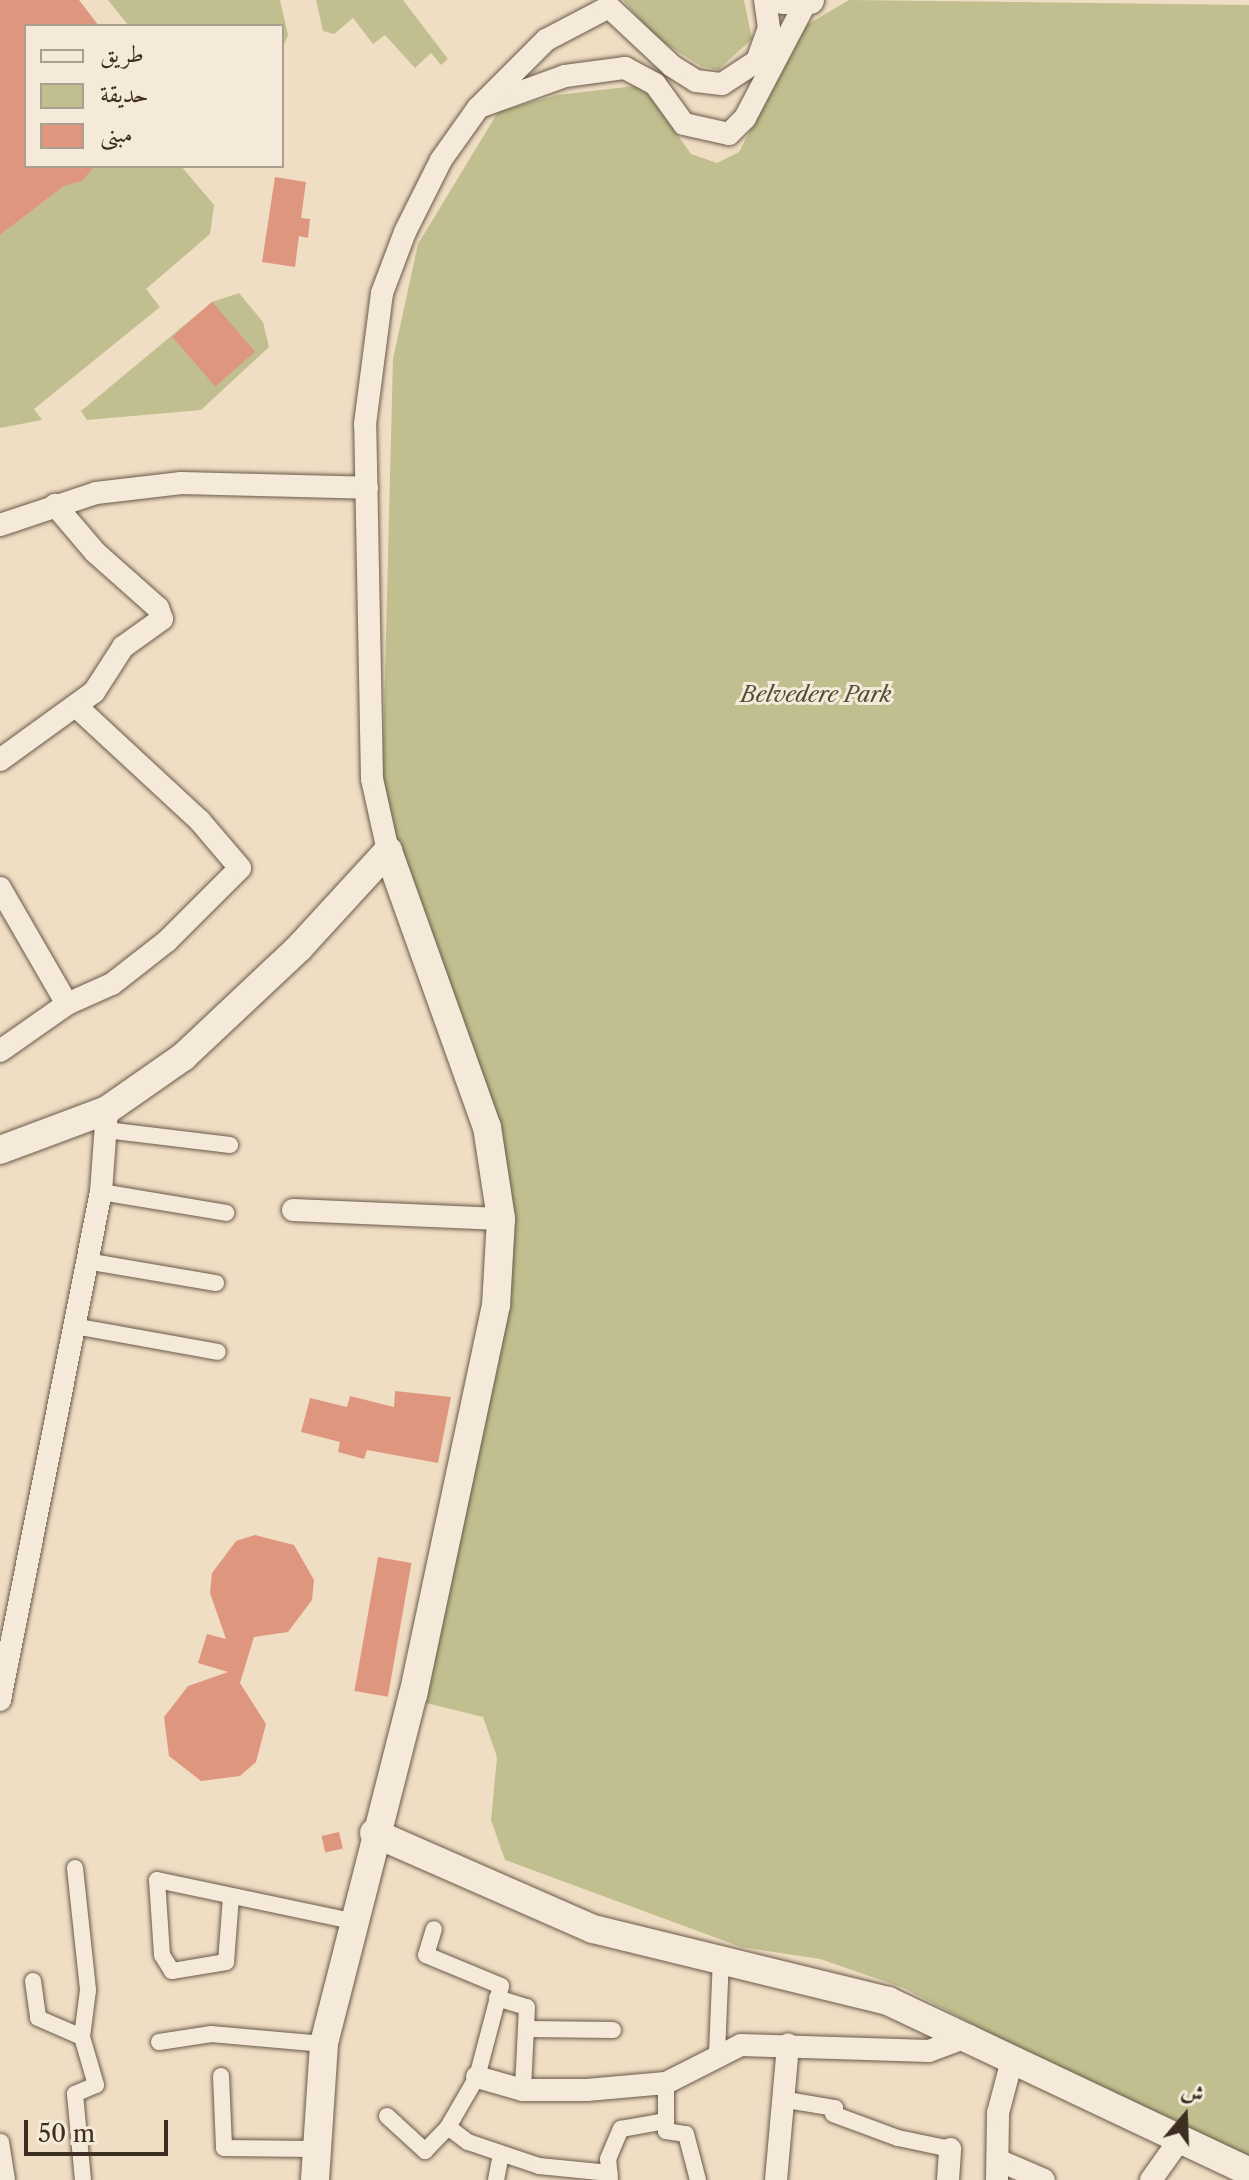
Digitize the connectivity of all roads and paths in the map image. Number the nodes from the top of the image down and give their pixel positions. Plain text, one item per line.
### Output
1 (765, 0) edge
2 (800, 1) edge
3 (478, 108) junction
4 (367, 488) junction
5 (55, 505) junction
6 (1, 526) edge
7 (76, 706) junction
8 (0, 760) edge
9 (388, 851) junction
10 (0, 888) edge
11 (67, 1004) junction
12 (0, 1051) edge
13 (106, 1120) junction
14 (230, 1145) dead end
15 (0, 1150) edge
16 (101, 1192) junction
17 (293, 1210) dead end
18 (226, 1213) dead end
19 (501, 1219) junction
20 (86, 1261) junction
21 (216, 1283) dead end
22 (74, 1326) junction
23 (218, 1352) dead end
24 (8, 1626) edge
25 (6, 1655) edge
26 (0, 1700) edge
27 (374, 1833) junction
28 (75, 1868) dead end
29 (231, 1896) junction
30 (352, 1921) junction
31 (434, 1929) dead end
32 (721, 1957) junction
33 (33, 1981) dead end
34 (497, 1998) junction
35 (529, 2029) junction
36 (613, 2030) dead end
37 (969, 2036) junction
38 (82, 2037) junction
39 (159, 2042) dead end
40 (324, 2044) junction
41 (788, 2045) junction
42 (717, 2053) junction
43 (1012, 2060) junction
44 (221, 2076) dead end
45 (477, 2077) junction
46 (666, 2083) junction
47 (523, 2090) junction
48 (781, 2099) junction
49 (387, 2116) dead end
50 (666, 2121) junction
51 (448, 2127) junction
52 (1181, 2138) junction
53 (1, 2142) edge
54 (315, 2149) junction
55 (950, 2149) joint
56 (501, 2154) junction
57 (998, 2170) edge
58 (1249, 2172) edge
59 (610, 2177) edge
60 (7, 2180) edge
61 (83, 2180) edge
62 (315, 2180) edge
63 (496, 2180) edge
64 (698, 2180) edge
65 (776, 2180) edge
66 (948, 2180) edge
67 (1044, 2180) edge
68 (1151, 2180) edge

1 - 3 street
2 - 3 street
3 - 4 street
4 - 5 street
4 - 9 street
5 - 6 street
5 - 7 street
7 - 8 street
7 - 11 street
9 - 13 street
9 - 19 street
10 - 11 street
11 - 12 street
13 - 14 street
13 - 15 street
13 - 16 street
16 - 18 street
16 - 20 street
17 - 19 street
19 - 27 street
20 - 21 street
20 - 22 street
22 - 23 street
22 - 24 street
24 - 25 street
25 - 26 street
27 - 30 street
27 - 32 street
28 - 38 street
29 - 29 street
29 - 30 street
30 - 40 street
31 - 34 street
32 - 37 street
32 - 42 street
33 - 38 street
34 - 35 street
34 - 45 street
35 - 36 street
35 - 47 street
37 - 41 street
37 - 43 street
38 - 61 street
39 - 40 street
40 - 54 street
41 - 42 street
41 - 48 street
42 - 46 street
43 - 52 street
43 - 57 street
44 - 54 street
45 - 47 street
45 - 51 street
46 - 47 street
46 - 50 street
48 - 55 street
48 - 65 street
49 - 51 street
50 - 59 street
50 - 64 street
51 - 56 street
52 - 58 street
52 - 68 street
53 - 60 street
54 - 62 street
55 - 66 street
56 - 59 street
56 - 63 street
57 - 67 street

